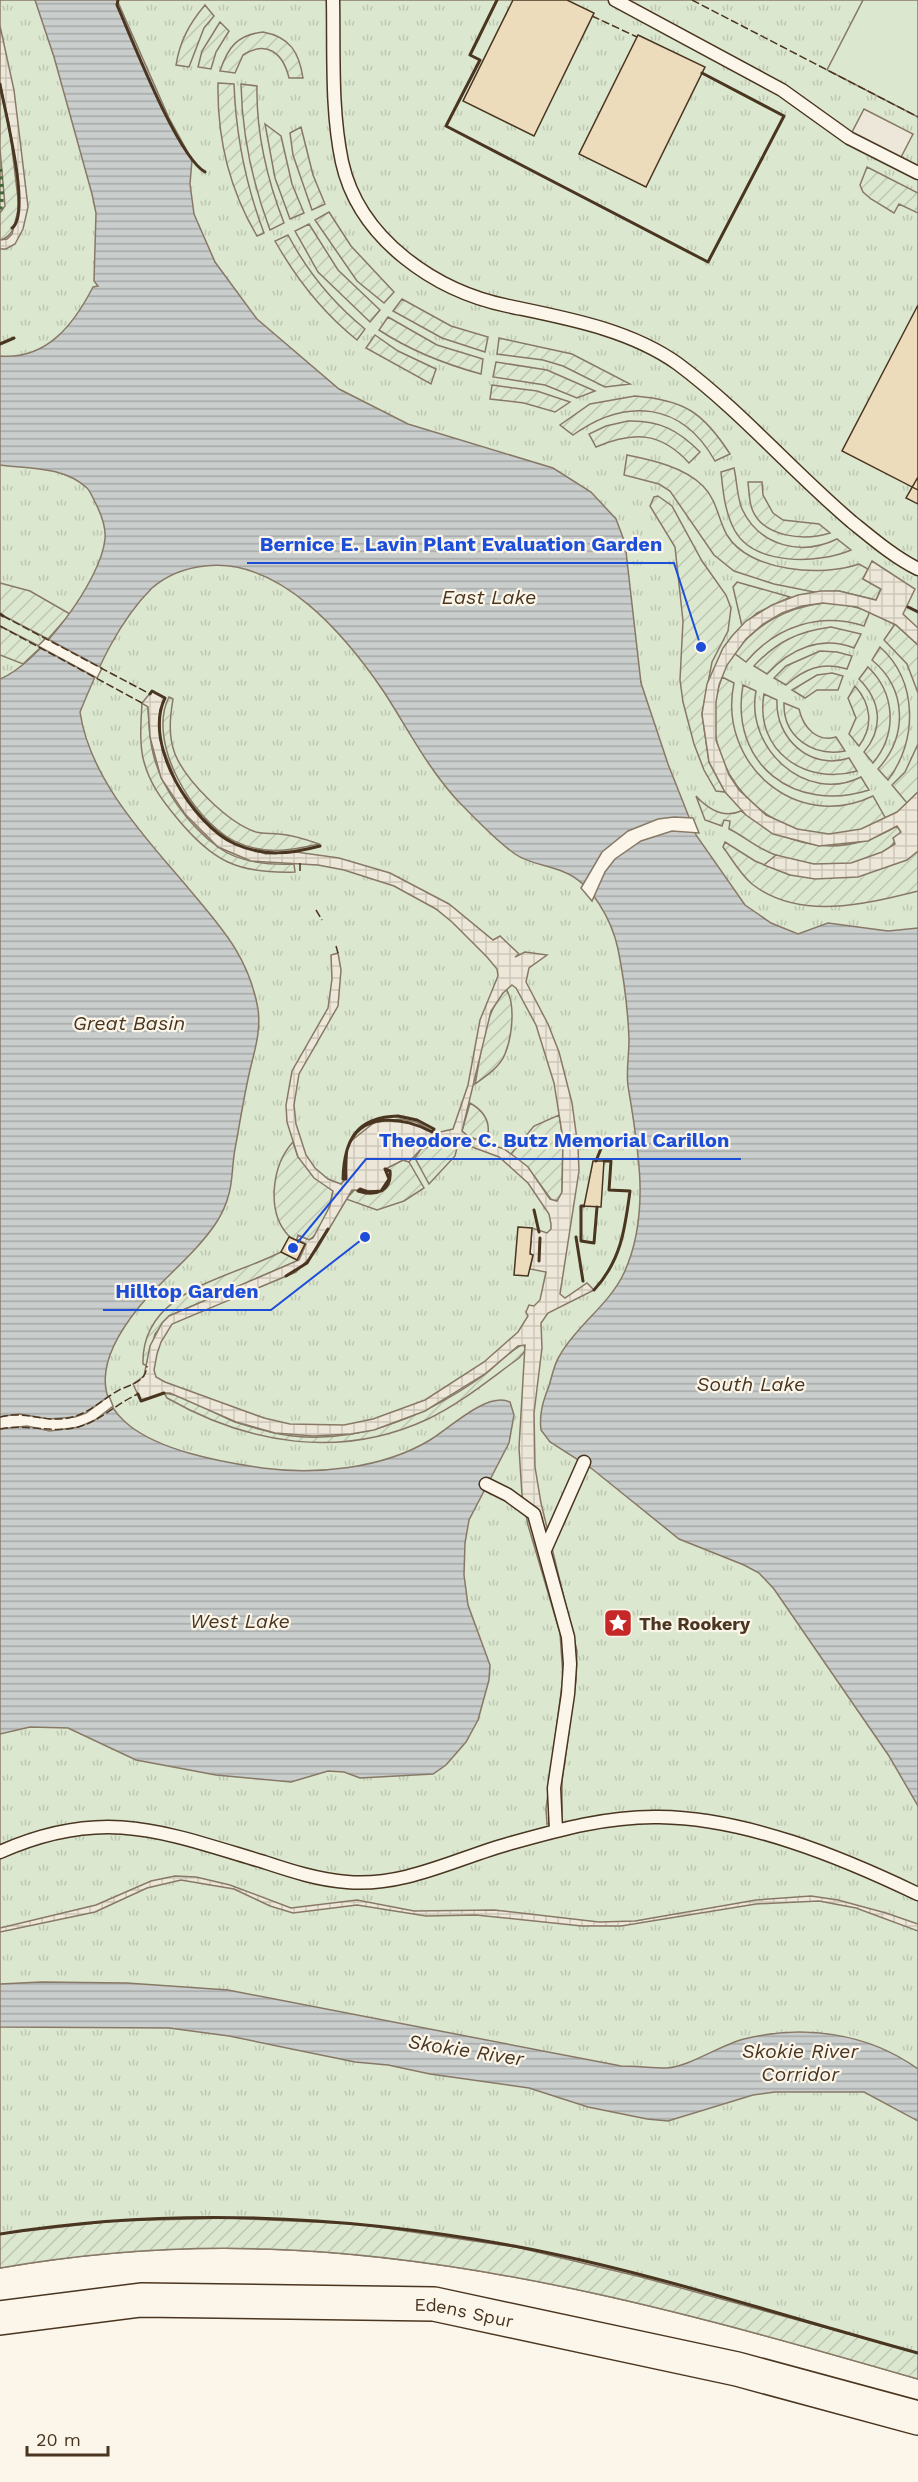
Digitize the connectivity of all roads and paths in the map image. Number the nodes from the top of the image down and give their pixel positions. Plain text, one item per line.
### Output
1 (333, 0) edge
2 (615, 0) edge
3 (918, 173) edge
4 (918, 569) edge
5 (584, 1462) dead end
6 (486, 1484) dead end
7 (545, 1550) junction
8 (556, 1830) junction
9 (0, 1852) edge
10 (918, 1894) edge
11 (0, 2318) edge
12 (918, 2418) edge

1 - 4 lane
2 - 3 lane
5 - 7 lane
6 - 7 lane
7 - 8 lane
8 - 9 lane
8 - 10 lane
11 - 12 highway, Edens Spur

